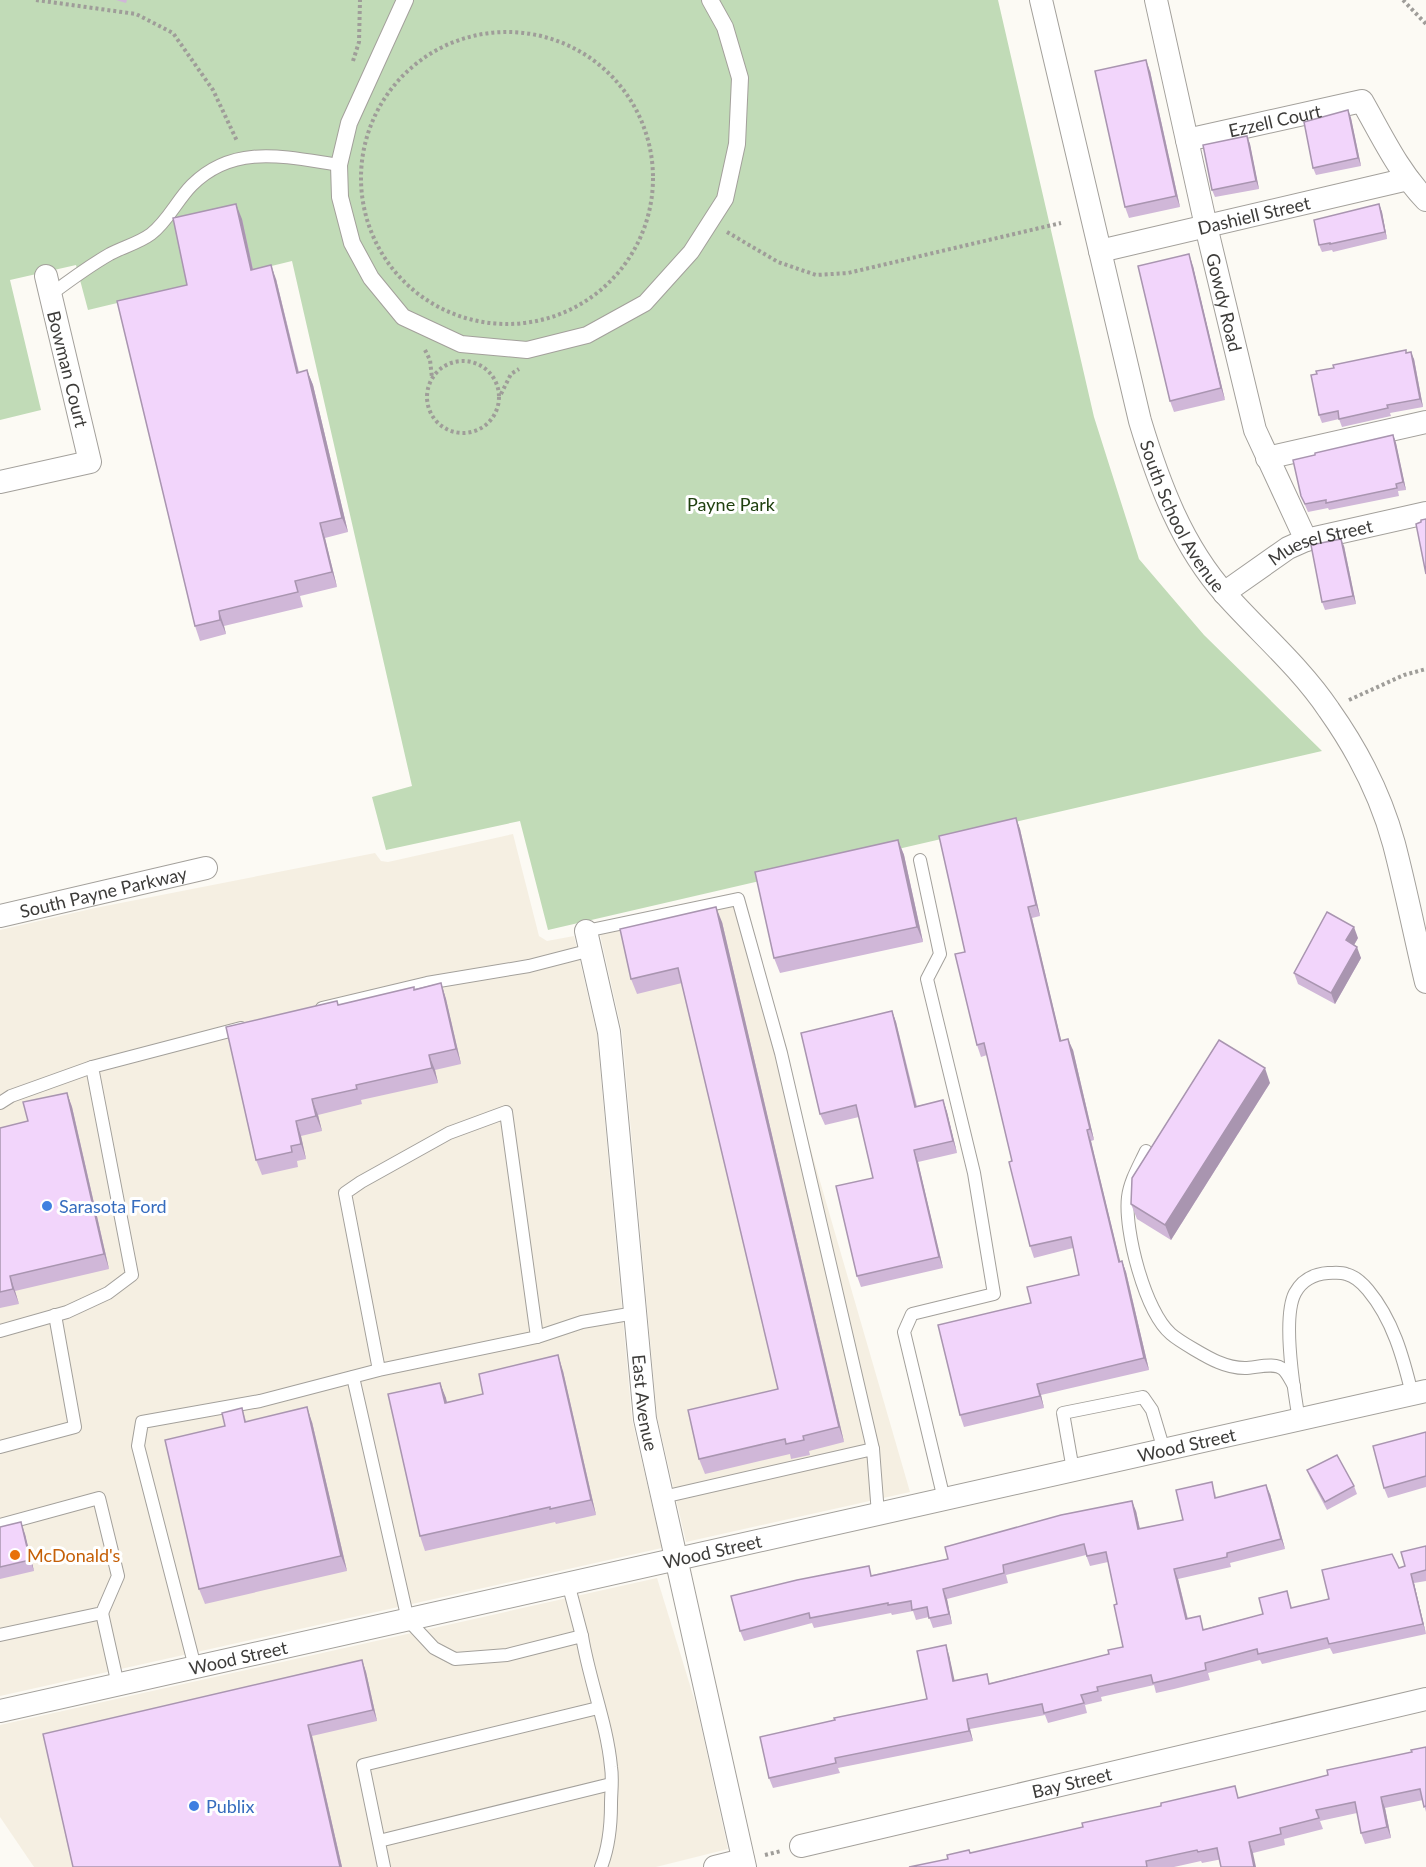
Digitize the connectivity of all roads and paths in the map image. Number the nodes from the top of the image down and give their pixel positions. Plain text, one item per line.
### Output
1 (36, 0) edge
2 (360, 0) edge
3 (405, 0) edge
4 (710, 0) edge
5 (1041, 0) edge
6 (1155, 0) edge
7 (1402, 0) edge
8 (1426, 24) edge
9 (350, 71) dead end
10 (1187, 140) junction
11 (653, 153) joint
12 (244, 157) junction
13 (339, 165) junction
14 (356, 175) dead end
15 (1408, 179) junction
16 (356, 195) dead end
17 (1426, 200) edge
18 (730, 223) dead end
19 (1061, 223) dead end
20 (1206, 226) junction
21 (726, 231) junction
22 (721, 239) dead end
23 (1100, 251) junction
24 (48, 285) joint
25 (527, 364) dead end
26 (481, 365) junction
27 (492, 365) dead end
28 (500, 395) junction
29 (1426, 422) edge
30 (1267, 458) junction
31 (0, 482) edge
32 (1426, 513) edge
33 (1306, 540) junction
34 (1224, 593) junction
35 (1426, 669) edge
36 (1329, 710) junction
37 (920, 860) dead end
38 (206, 868) dead end
39 (1418, 911) edge
40 (0, 916) edge
41 (588, 941) junction
42 (1426, 982) edge
43 (315, 1010) edge
44 (248, 1026) edge
45 (92, 1067) junction
46 (0, 1102) edge
47 (1146, 1151) edge
48 (635, 1313) junction
49 (55, 1315) junction
50 (0, 1331) edge
51 (537, 1337) junction
52 (379, 1370) junction
53 (353, 1377) junction
54 (1294, 1386) junction
55 (1419, 1392) edge
56 (1299, 1420) junction
57 (0, 1447) edge
58 (873, 1449) junction
59 (1164, 1450) junction
60 (1072, 1470) junction
61 (663, 1497) junction
62 (944, 1499) junction
63 (878, 1514) junction
64 (0, 1525) edge
65 (677, 1559) junction
66 (568, 1583) junction
67 (102, 1613) junction
68 (408, 1620) junction
69 (0, 1635) edge
70 (582, 1636) junction
71 (195, 1667) junction
72 (117, 1684) junction
73 (1426, 1700) edge
74 (598, 1708) junction
75 (0, 1711) edge
76 (611, 1784) junction
77 (379, 1841) junction
78 (801, 1846) joint
79 (744, 1863) edge
80 (384, 1867) edge
81 (602, 1867) edge
82 (716, 1867) edge

1 - 12 path
2 - 9 path
3 - 13 street
4 - 13 street
5 - 23 street, South School Avenue
6 - 10 street, Gowdy Road
7 - 8 path
10 - 15 street, Ezzell Court
10 - 20 street, Gowdy Road
11 - 11 path
12 - 13 lane
12 - 24 lane
14 - 16 path
15 - 17 street
15 - 20 street, Dashiell Street
18 - 21 path
19 - 21 path
20 - 23 street, Dashiell Street
20 - 30 street, Gowdy Road
21 - 22 path
23 - 34 street, South School Avenue
24 - 31 street, Bowman Court
25 - 28 path
26 - 27 path
26 - 28 path
26 - 28 path
29 - 30 street
30 - 33 street, Gowdy Road
32 - 33 street, Muesel Street
33 - 34 street, Muesel Street
34 - 36 street, South School Avenue
35 - 36 path
36 - 39 street, South School Avenue
37 - 62 lane
38 - 40 street, South Payne Parkway
39 - 42 street, South School Avenue
41 - 43 lane
41 - 48 street, East Avenue
41 - 58 lane
44 - 45 lane
45 - 46 lane
45 - 49 lane
47 - 54 lane
48 - 51 lane
48 - 61 street, East Avenue
49 - 50 lane
49 - 57 lane
51 - 52 lane
51 - 52 lane
52 - 53 lane
53 - 68 lane
53 - 71 lane
54 - 55 lane
54 - 56 lane
55 - 56 street, Wood Street
56 - 59 street, Wood Street
58 - 61 lane
58 - 63 lane
59 - 60 street, Wood Street
59 - 60 lane
60 - 62 street, Wood Street
61 - 65 street, East Avenue
62 - 63 street, Wood Street
63 - 65 street, Wood Street
64 - 67 lane
65 - 66 street, Wood Street
65 - 79 street, East Avenue
66 - 68 street, Wood Street
66 - 70 lane
67 - 69 lane
67 - 72 lane
68 - 70 lane
68 - 71 street, Wood Street
70 - 74 lane
71 - 72 street, Wood Street
72 - 75 street, Wood Street
73 - 78 street, Bay Street
74 - 76 lane
74 - 77 lane
76 - 77 lane
76 - 81 lane
77 - 80 lane
78 - 79 path
79 - 82 street

